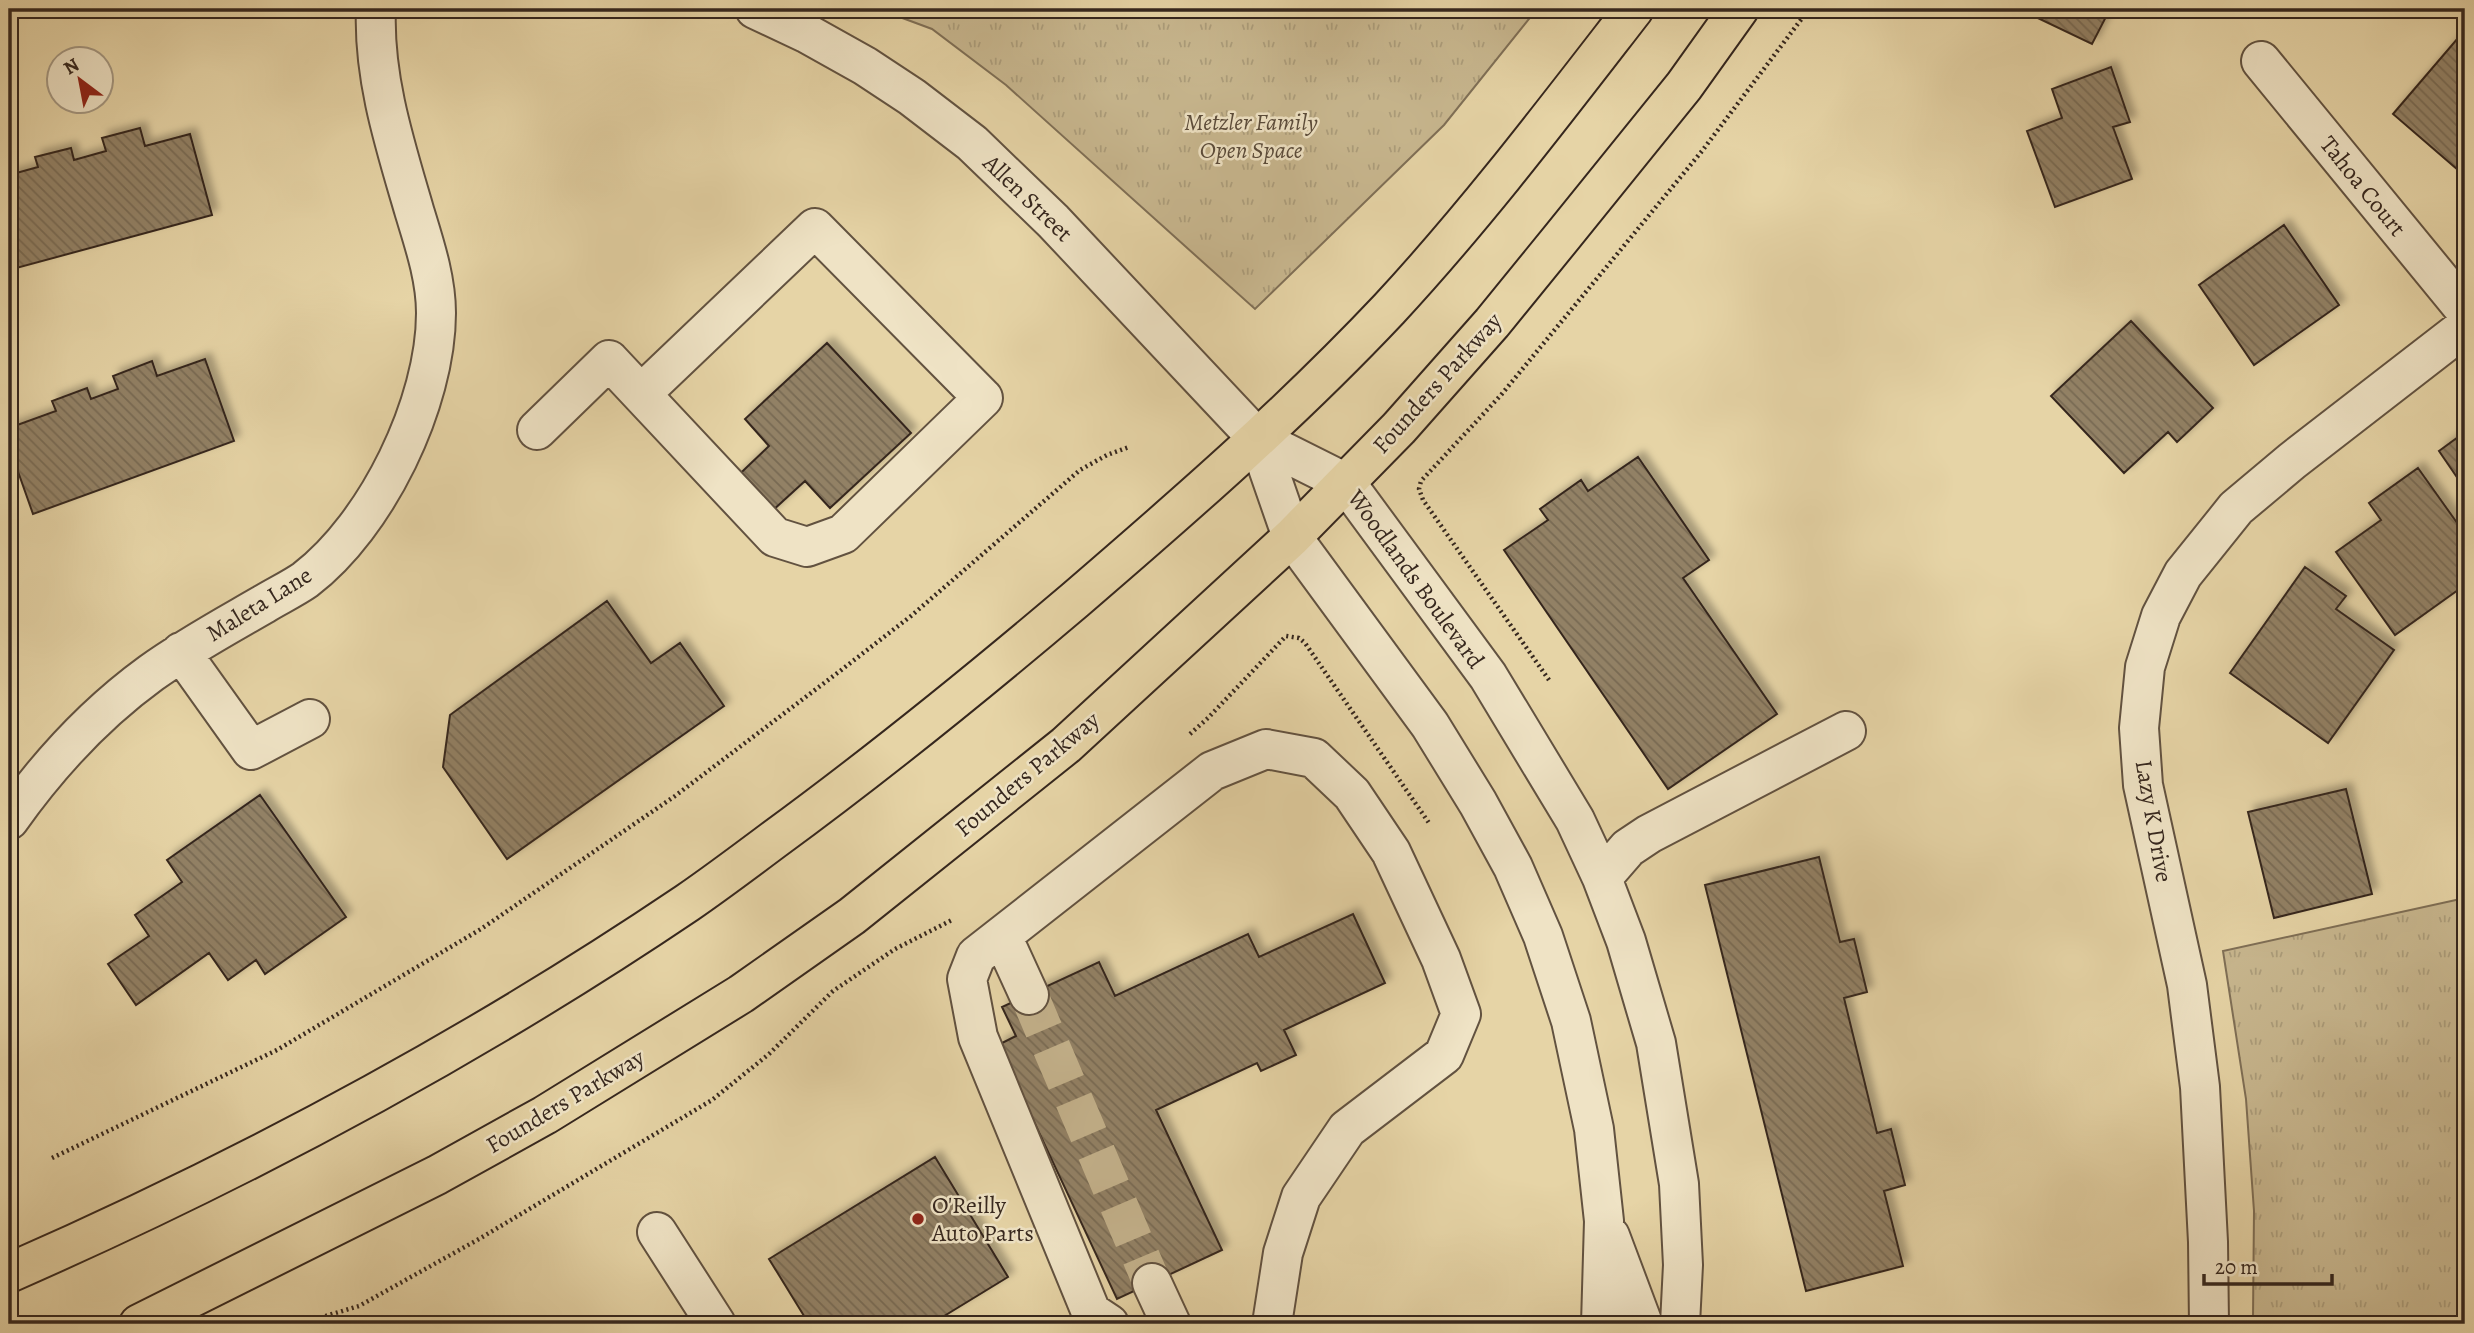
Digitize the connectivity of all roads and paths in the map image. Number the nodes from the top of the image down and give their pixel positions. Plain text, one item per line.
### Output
1 (376, 9) edge
2 (755, 9) edge
3 (1634, 9) edge
4 (1739, 9) edge
5 (1809, 9) edge
6 (2261, 61) dead end
7 (2465, 310) edge
8 (2465, 327) edge
9 (640, 394) junction
10 (537, 430) dead end
11 (1258, 439) junction
12 (1129, 447) dead end
13 (1346, 483) junction
14 (1292, 537) junction
15 (181, 652) junction
16 (1549, 680) dead end
17 (310, 719) dead end
18 (1846, 731) dead end
19 (1188, 736) dead end
20 (9, 820) edge
21 (1429, 822) dead end
22 (1602, 878) junction
23 (962, 914) dead end
24 (1002, 936) junction
25 (1029, 995) tunnel mouth
26 (52, 1158) dead end
27 (1604, 1221) junction
28 (657, 1232) dead end
29 (9, 1273) edge
30 (1152, 1283) tunnel mouth
31 (139, 1324) edge
32 (299, 1324) edge
33 (716, 1324) edge
34 (1109, 1324) edge
35 (1171, 1324) edge
36 (1272, 1324) edge
37 (1601, 1324) edge
38 (1643, 1324) edge
39 (1680, 1324) edge
40 (2209, 1324) edge

1 - 15 street, Maleta Lane
2 - 11 street, Allen Street
3 - 11 highway
4 - 13 highway, Founders Parkway
5 - 16 path
6 - 7 street, Tahoa Court
8 - 40 street, Lazy K Drive
9 - 9 street
9 - 10 street
11 - 13 street, Woodlands Boulevard
11 - 14 street
11 - 29 highway
12 - 26 path
13 - 14 highway, Founders Parkway
13 - 22 street, Woodlands Boulevard
14 - 27 street
14 - 31 highway, Founders Parkway
15 - 17 street
15 - 20 street, Maleta Lane
18 - 22 street
19 - 21 path
22 - 39 street, Woodlands Boulevard
23 - 32 path
24 - 25 street
24 - 34 street
24 - 36 street
27 - 37 street
27 - 38 street
28 - 33 street
30 - 35 street

